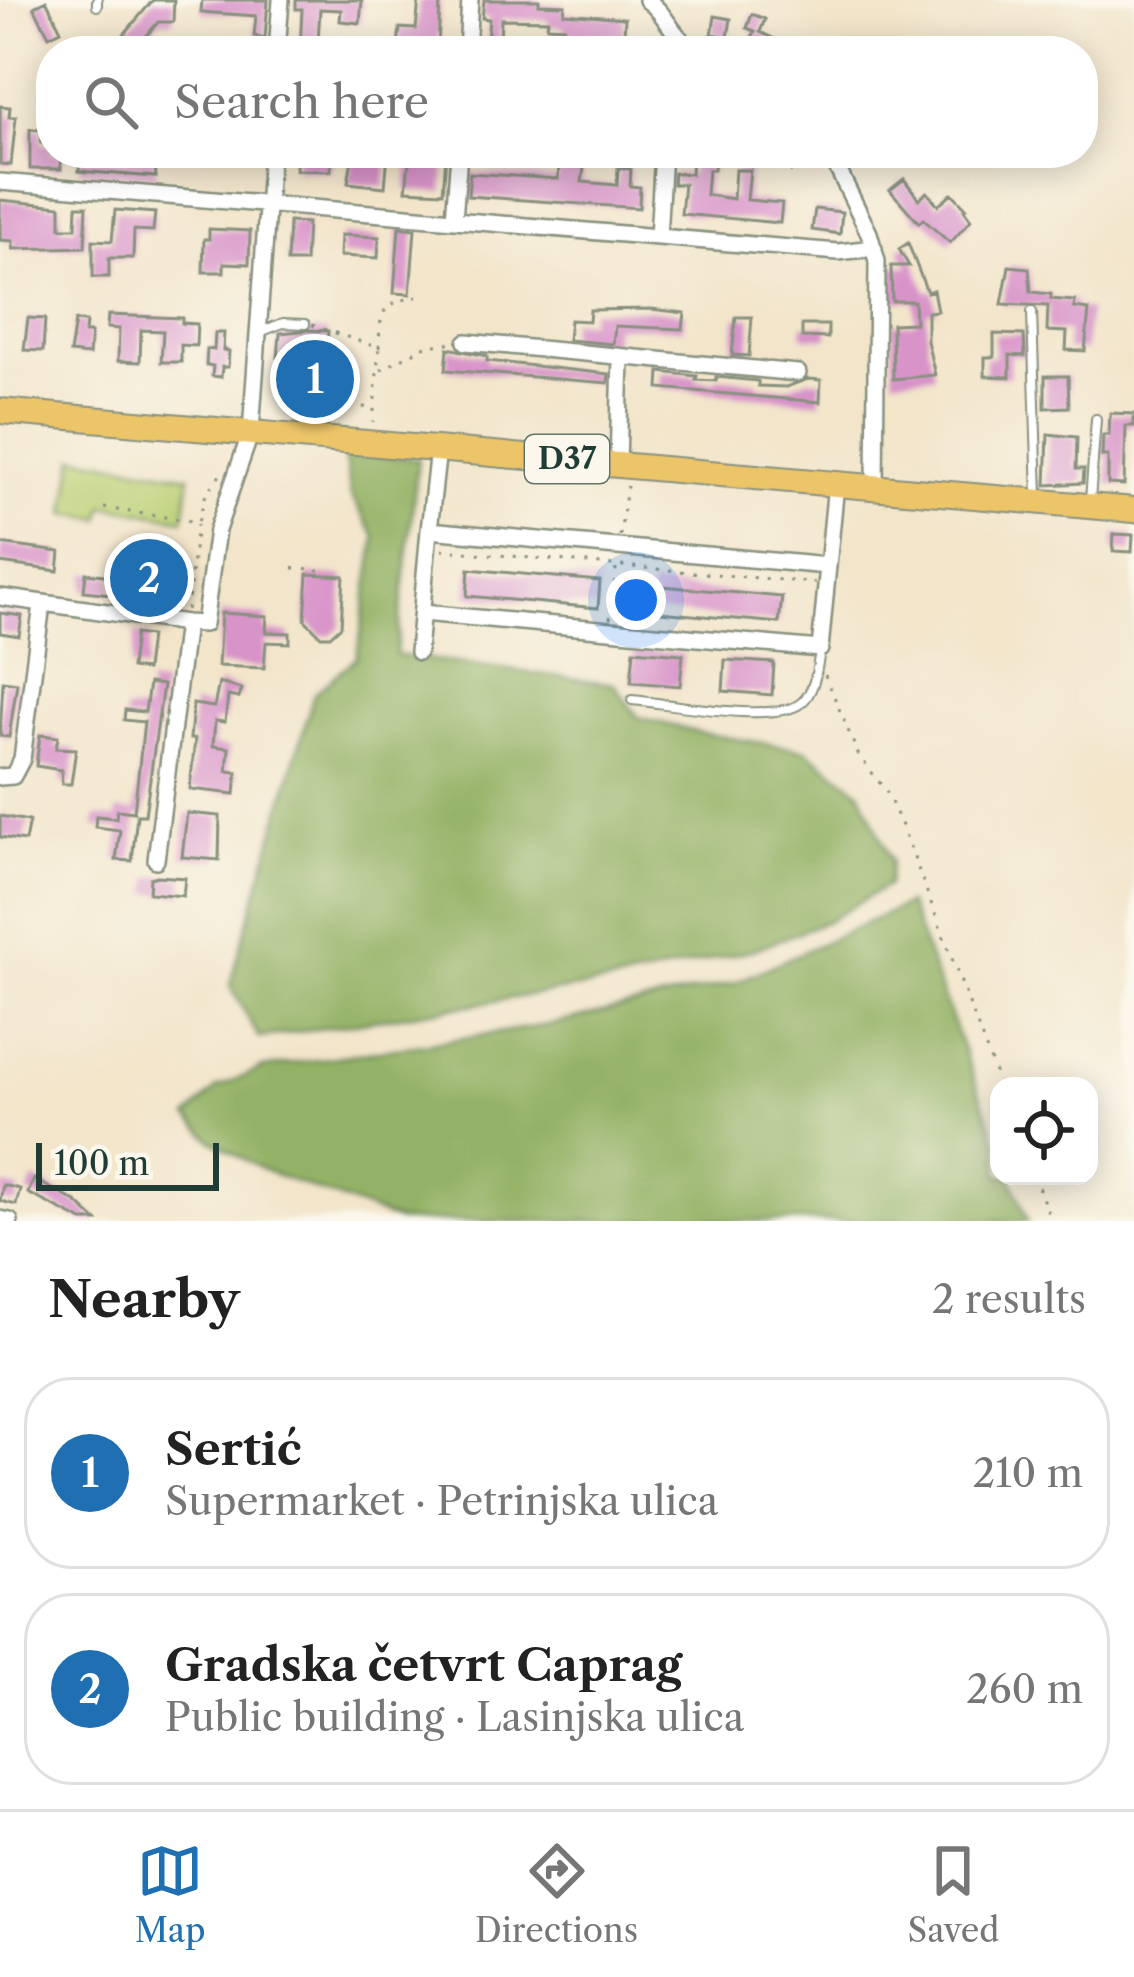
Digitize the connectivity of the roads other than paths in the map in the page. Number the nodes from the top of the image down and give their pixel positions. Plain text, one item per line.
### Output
1 (280, 0) edge
2 (470, 0) edge
3 (646, 0) edge
4 (278, 36) edge
5 (467, 36) edge
6 (671, 36) edge
7 (270, 168) edge
8 (458, 168) edge
9 (662, 168) edge
10 (837, 168) edge
11 (0, 182) edge
12 (267, 204) junction
13 (454, 219) junction
14 (658, 237) junction
15 (874, 248) junction
16 (1032, 312) dead end
17 (305, 324) road end
18 (259, 333) junction
19 (466, 342) road end
20 (621, 358) junction
21 (798, 373) dead end
22 (0, 411) edge
23 (1096, 419) dead end
24 (249, 440) junction
25 (438, 448) junction
26 (618, 464) junction
27 (836, 484) junction
28 (874, 487) junction
29 (1039, 502) junction
30 (1090, 506) junction
31 (1134, 510) edge
32 (429, 530) junction
33 (828, 566) junction
34 (0, 597) edge
35 (42, 604) junction
36 (422, 614) junction
37 (186, 622) junction
38 (820, 649) junction
39 (418, 652) dead end
40 (632, 700) dead end
41 (0, 777) edge
42 (156, 860) dead end
43 (0, 1219) edge
44 (10, 1221) edge

1 - 4 street
2 - 5 street
3 - 6 street
7 - 12 street
8 - 13 street
9 - 14 street
10 - 15 street
11 - 12 street
12 - 13 street
12 - 18 street
13 - 14 street
14 - 15 street
15 - 28 street
16 - 29 lane
17 - 18 lane
18 - 24 street
19 - 20 street
20 - 21 street
20 - 26 street
22 - 24 main road, D37
23 - 30 lane
24 - 25 main road, D37
24 - 37 street
25 - 26 main road, D37
25 - 32 street
26 - 27 main road, D37
27 - 28 main road, D37
27 - 33 street
28 - 29 main road, D37
29 - 30 main road, D37
30 - 31 main road, D37
32 - 33 street
32 - 36 street
33 - 38 street
34 - 35 street
35 - 37 street
35 - 41 street
36 - 38 street
36 - 39 street
37 - 42 street
38 - 40 lane
43 - 44 street

